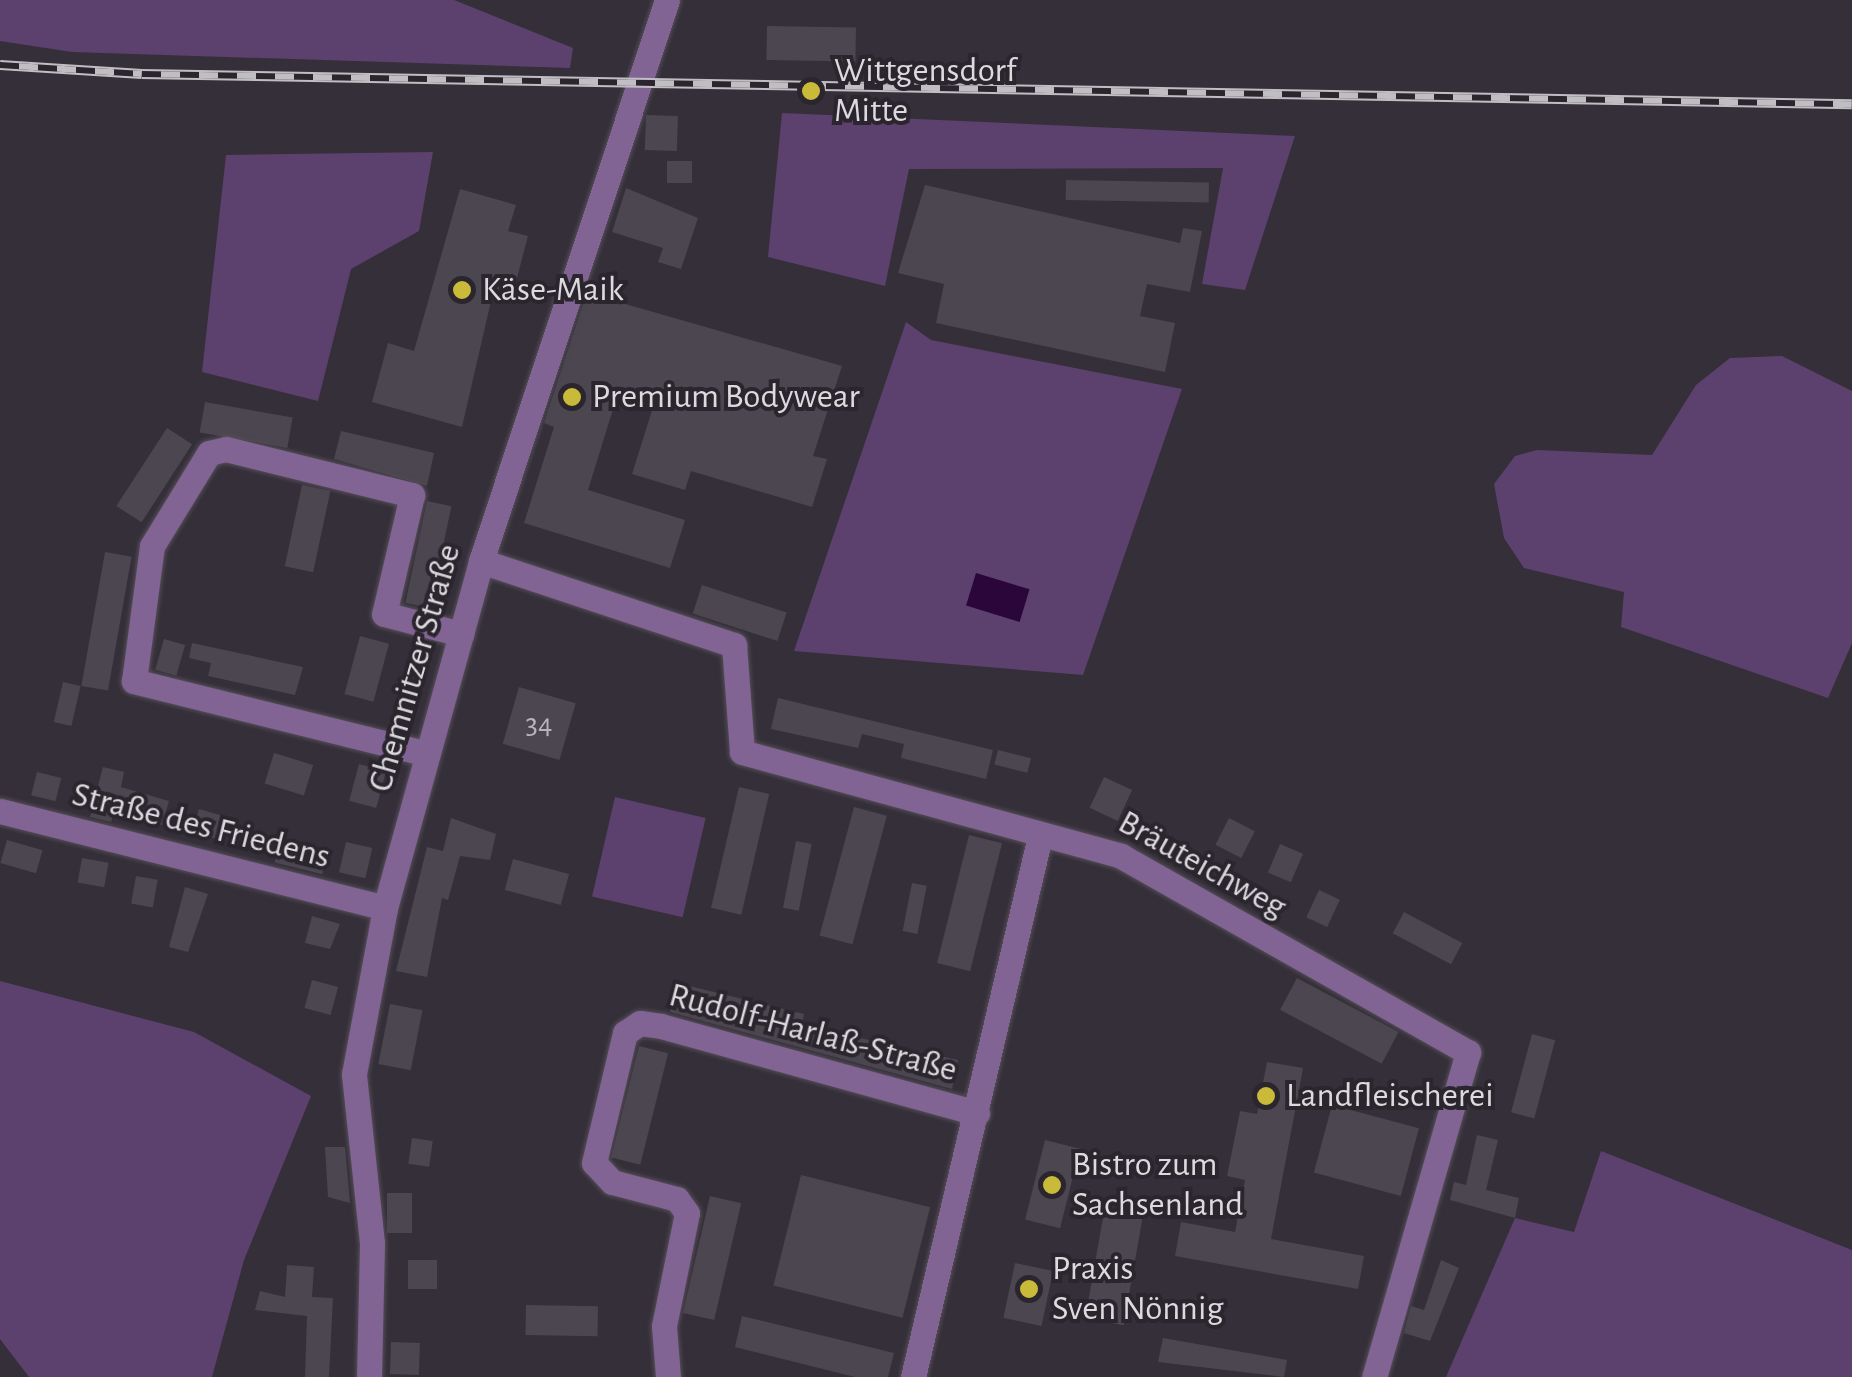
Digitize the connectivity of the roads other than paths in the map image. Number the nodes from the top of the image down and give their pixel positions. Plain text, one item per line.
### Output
1 (667, 0) edge
2 (482, 561) junction
3 (461, 634) junction
4 (424, 753) junction
5 (0, 811) edge
6 (1040, 836) junction
7 (386, 908) junction
8 (977, 1113) junction
9 (369, 1377) edge
10 (668, 1377) edge
11 (913, 1377) edge
12 (1374, 1377) edge

1 - 2 street, Chemnitzer Straße
2 - 3 street, Chemnitzer Straße
2 - 6 street, Bräuteichweg
3 - 4 street, Chemnitzer Straße
3 - 4 street
4 - 7 street, Chemnitzer Straße
5 - 7 street, Straße des Friedens
6 - 8 street, Rudolf-Harlaß-Straße
6 - 12 street, Bräuteichweg
7 - 9 street, Chemnitzer Straße
8 - 10 street, Rudolf-Harlaß-Straße
8 - 11 street, Rudolf-Harlaß-Straße

